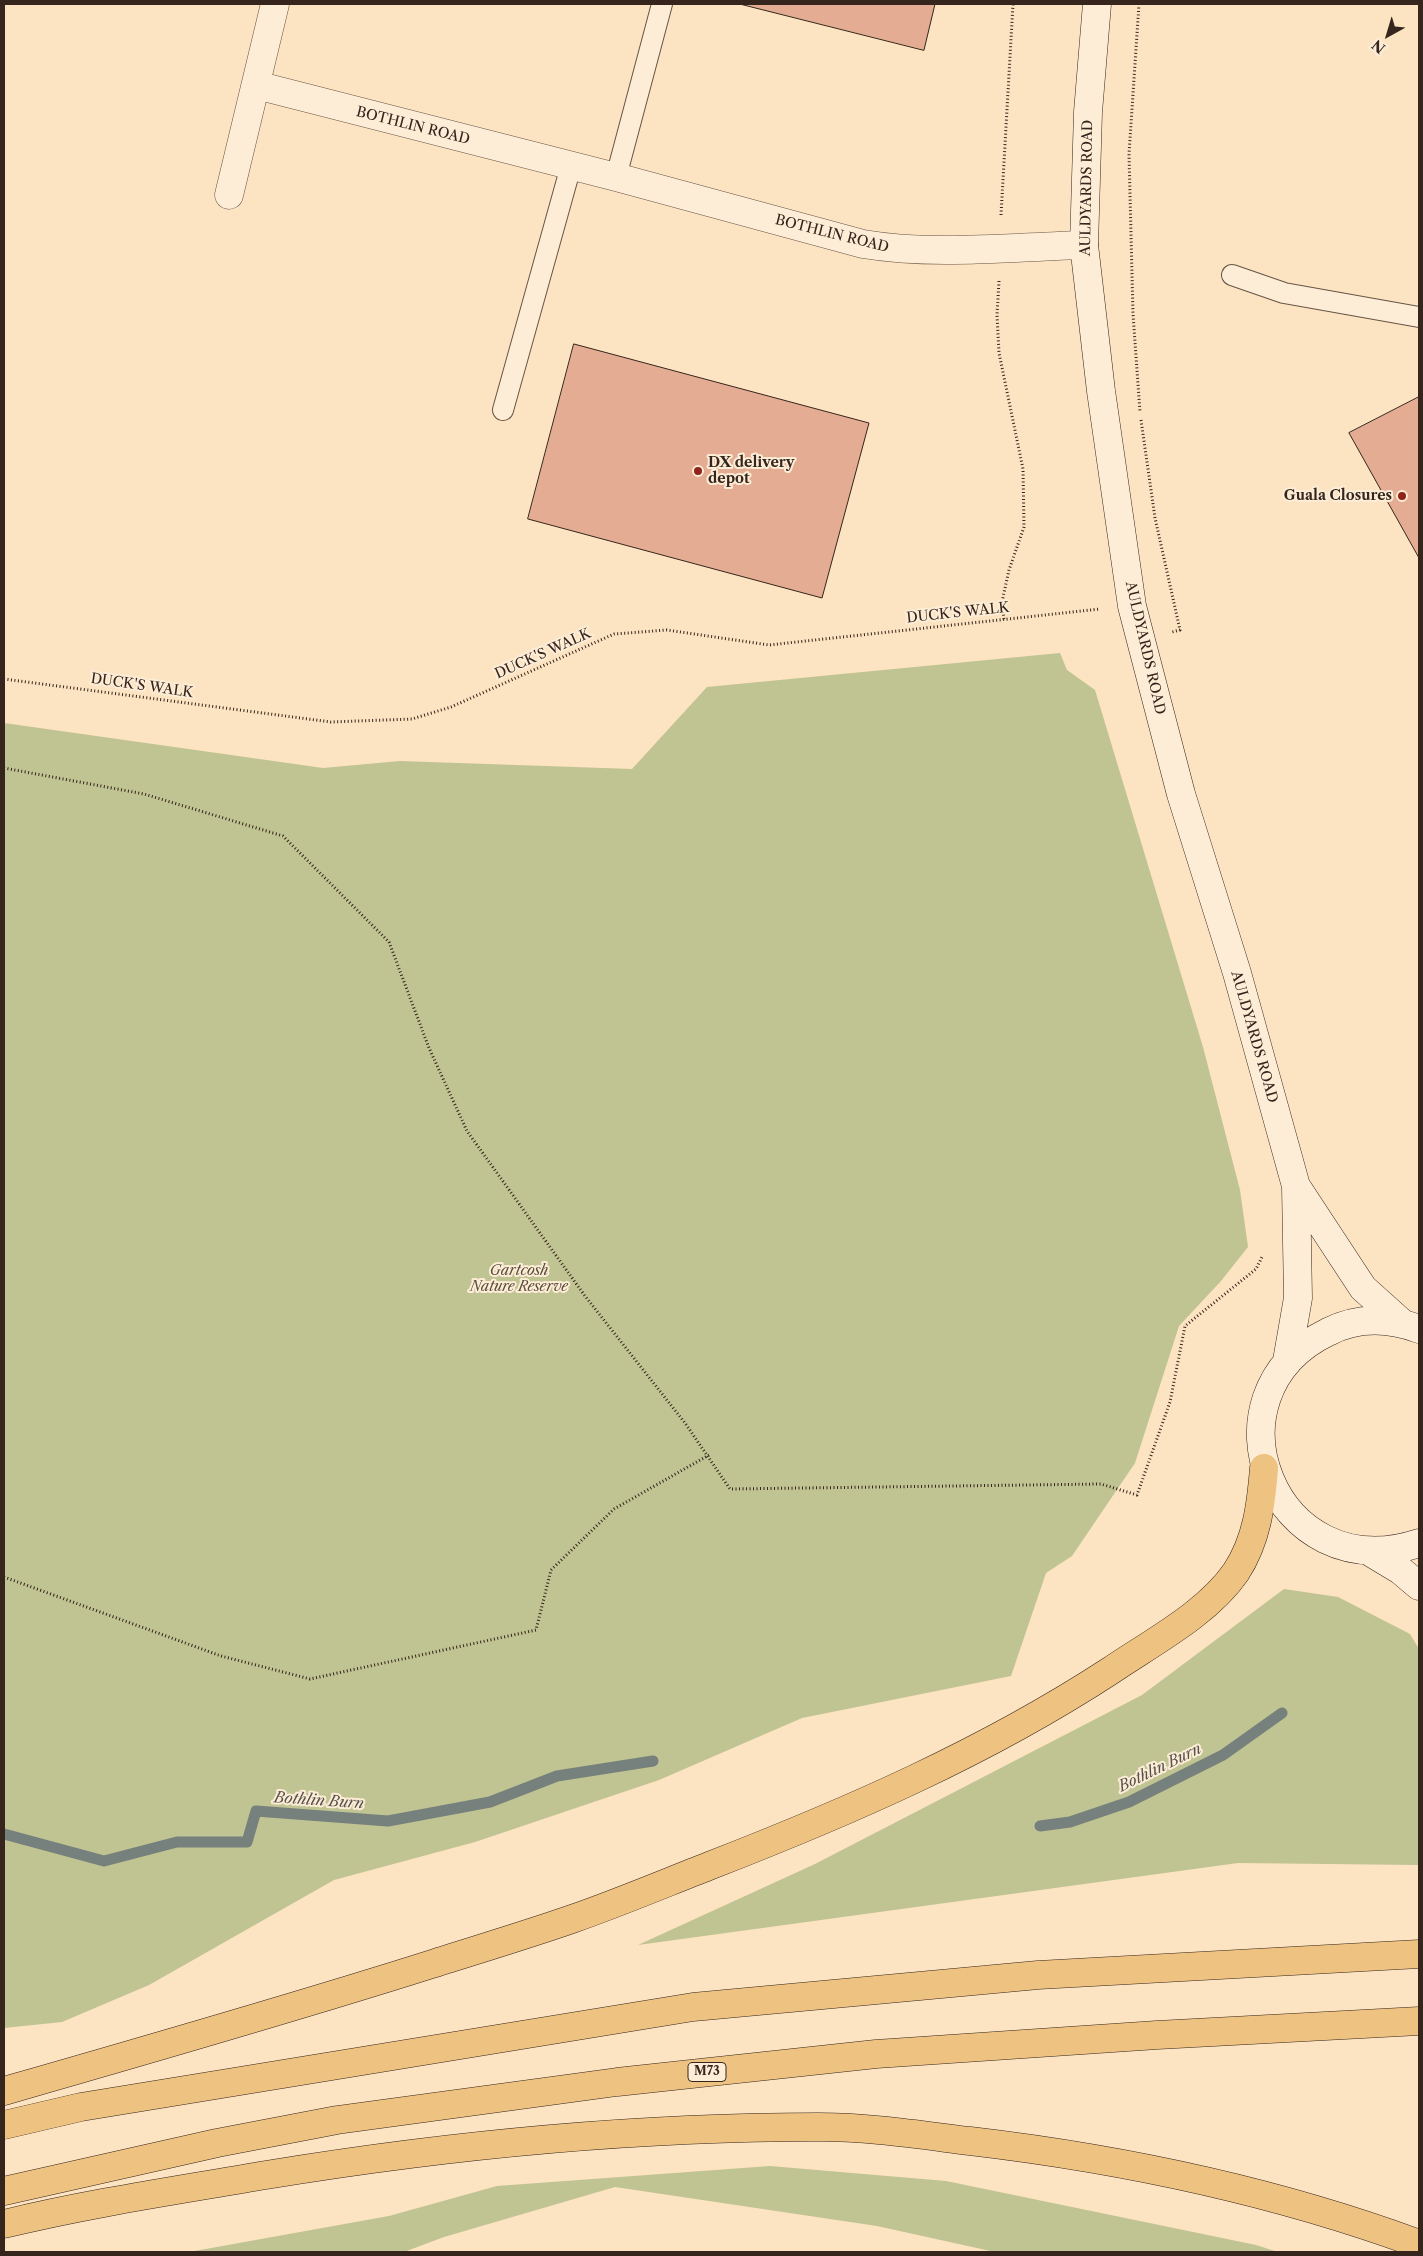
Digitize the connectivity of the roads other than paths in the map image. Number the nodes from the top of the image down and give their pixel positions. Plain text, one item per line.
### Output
1 (275, 4) edge
2 (662, 4) edge
3 (1098, 4) edge
4 (256, 85) junction
5 (571, 166) junction
6 (616, 178) junction
7 (229, 194) dead end
8 (1084, 245) junction
9 (1232, 275) dead end
10 (1419, 317) edge
11 (503, 410) dead end
12 (1296, 1186) junction
13 (1411, 1326) edge
14 (1288, 1361) junction
15 (1264, 1468) junction
16 (1419, 1543) edge
17 (1370, 1552) junction
18 (1419, 1586) edge
19 (1419, 1954) edge
20 (1419, 2021) edge
21 (4, 2090) edge
22 (4, 2125) edge
23 (4, 2192) edge
24 (4, 2224) edge
25 (1419, 2244) edge

1 - 4 street
2 - 6 lane
3 - 8 street, AULDYARDS ROAD
4 - 5 street, BOTHLIN ROAD
4 - 7 street
5 - 6 street, BOTHLIN ROAD
5 - 11 lane
6 - 8 street, BOTHLIN ROAD
8 - 12 street, AULDYARDS ROAD
9 - 10 lane
12 - 13 street, AULDYARDS ROAD
12 - 14 street, AULDYARDS ROAD
13 - 14 street
14 - 15 street
15 - 17 street
15 - 21 highway
16 - 17 street
17 - 18 street
19 - 22 highway
20 - 23 highway, M73
24 - 25 highway

